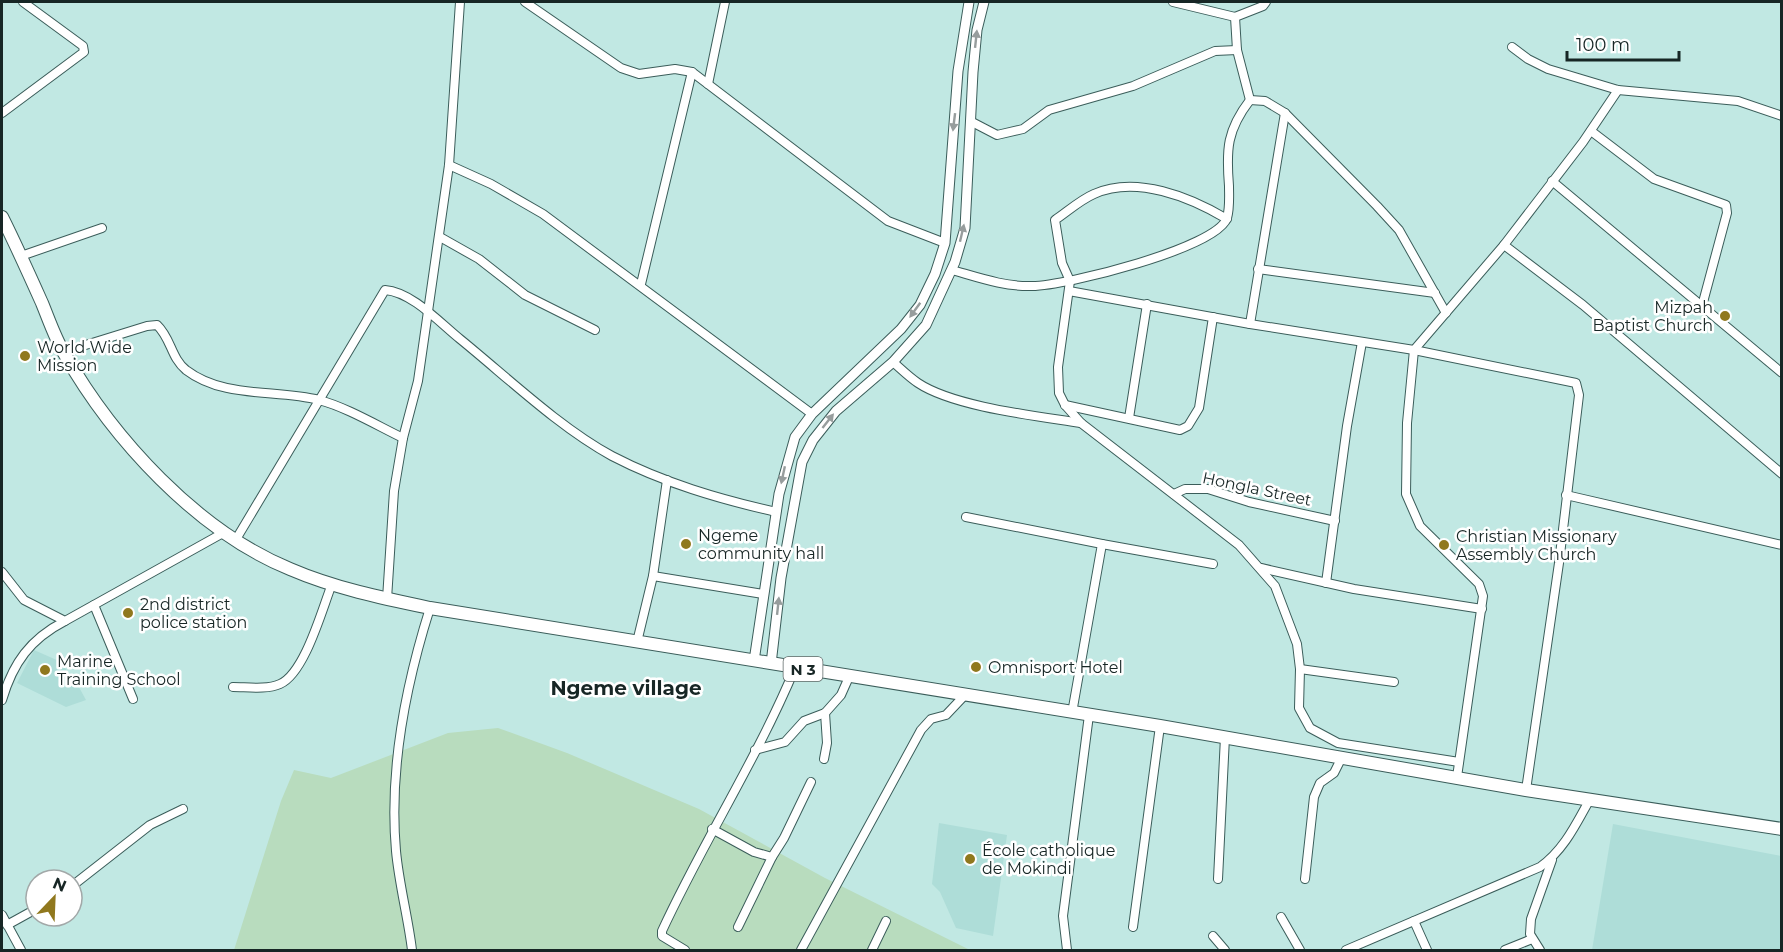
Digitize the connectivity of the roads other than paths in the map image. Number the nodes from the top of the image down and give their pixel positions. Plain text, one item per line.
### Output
1 (23, 2) edge
2 (460, 2) edge
3 (525, 2) edge
4 (725, 2) edge
5 (969, 2) edge
6 (984, 2) edge
7 (1173, 2) edge
8 (1266, 2) edge
9 (1235, 18) junction
10 (1512, 47) dead end
11 (1237, 50) junction
12 (692, 72) junction
13 (708, 84) junction
14 (1618, 90) junction
15 (1250, 100) junction
16 (2, 113) edge
17 (1285, 113) junction
18 (1782, 116) edge
19 (972, 122) junction
20 (1591, 131) junction
21 (449, 165) junction
22 (1552, 181) junction
23 (2, 217) edge
24 (1227, 219) junction
25 (102, 228) dead end
26 (440, 237) junction
27 (945, 243) junction
28 (1504, 245) junction
29 (21, 256) junction
30 (1258, 268) junction
31 (951, 270) junction
32 (1070, 281) junction
33 (641, 284) junction
34 (1069, 291) junction
35 (1435, 293) junction
36 (1147, 304) junction
37 (1701, 306) junction
38 (427, 312) junction
39 (1446, 313) junction
40 (1213, 317) junction
41 (1251, 324) junction
42 (595, 330) dead end
43 (1362, 342) junction
44 (1414, 350) junction
45 (63, 352) junction
46 (893, 362) junction
47 (1782, 373) edge
48 (320, 400) junction
49 (1065, 405) junction
50 (812, 414) junction
51 (1130, 418) junction
52 (1081, 423) junction
53 (403, 438) junction
54 (1782, 474) edge
55 (667, 480) junction
56 (1174, 494) junction
57 (1566, 495) junction
58 (776, 512) junction
59 (966, 517) dead end
60 (1335, 521) junction
61 (223, 533) junction
62 (235, 542) junction
63 (1102, 544) junction
64 (1782, 545) edge
65 (1213, 564) dead end
66 (1261, 568) junction
67 (2, 572) edge
68 (653, 576) junction
69 (1326, 583) junction
70 (332, 585) junction
71 (763, 594) junction
72 (387, 599) junction
73 (94, 605) junction
74 (430, 608) junction
75 (1482, 609) junction
76 (65, 621) junction
77 (637, 642) junction
78 (754, 661) junction
79 (771, 664) junction
80 (795, 668) junction
81 (1300, 669) junction
82 (849, 677) junction
83 (1394, 682) dead end
84 (232, 687) dead end
85 (964, 696) junction
86 (133, 699) dead end
87 (2, 700) edge
88 (825, 713) junction
89 (1071, 713) junction
90 (1089, 715) junction
91 (1160, 726) junction
92 (1225, 737) junction
93 (755, 750) junction
94 (1342, 757) junction
95 (824, 759) dead end
96 (1459, 762) junction
97 (1457, 777) junction
98 (811, 782) dead end
99 (1526, 790) junction
100 (1590, 799) junction
101 (183, 809) dead end
102 (712, 829) junction
103 (1782, 829) edge
104 (772, 857) junction
105 (1552, 859) junction
106 (84, 877) edge
107 (1218, 879) dead end
108 (1305, 879) dead end
109 (2, 915) edge
110 (24, 916) edge
111 (1281, 917) dead end
112 (886, 921) dead end
113 (1414, 921) junction
114 (7, 925) junction
115 (738, 927) dead end
116 (1133, 927) dead end
117 (1213, 936) dead end
118 (1533, 939) junction
119 (1358, 948) edge
120 (21, 951) edge
121 (412, 951) edge
122 (685, 951) edge
123 (801, 951) edge
124 (872, 951) edge
125 (1067, 951) edge
126 (1225, 951) edge
127 (1300, 951) edge
128 (1346, 951) edge
129 (1427, 951) edge
130 (1505, 951) edge
131 (1540, 951) edge

1 - 16 street
2 - 21 street
3 - 12 street
4 - 13 street
5 -> 27 main road
19 -> 6 main road
7 - 9 street
8 - 9 street
9 - 11 street
10 - 14 street
11 - 15 street
11 - 19 street
12 - 13 street
12 - 33 street
13 - 27 street
14 - 18 street
14 - 20 street
15 - 17 street
15 - 24 street
17 - 30 street
17 - 35 street
31 -> 19 main road
20 - 22 street
20 - 37 street
21 - 26 street
21 - 33 street
22 - 28 street
22 - 37 street
23 - 29 highway, N 3
24 - 32 street
24 - 32 street
25 - 29 street
26 - 38 street
26 - 42 street
27 -> 50 main road
28 - 39 street
28 - 54 street
29 - 45 highway, N 3
30 - 35 street
30 - 41 street
31 - 32 street
31 - 46 main road
32 - 34 street
33 - 50 street
34 - 36 street
34 - 49 street
35 - 39 street
36 - 40 street
36 - 51 street
37 - 47 street
38 - 48 street
38 - 53 street
38 - 55 street
39 - 44 street
40 - 41 street
40 - 51 street
41 - 43 street
43 - 44 street
43 - 60 street
44 - 57 street
44 - 75 street
45 - 48 street
45 - 61 highway, N 3
46 - 52 street
79 -> 46 main road
48 - 53 street
48 - 62 street
49 - 51 street
49 - 52 street
50 -> 58 main road
52 - 56 street
53 - 72 street
55 - 58 street
55 - 68 street
56 - 60 street, Hongla Street
56 - 66 street
57 - 64 street
57 - 99 street
58 - 71 main road
59 - 63 street
60 - 69 street
61 - 62 highway, N 3
61 - 73 street
62 - 70 highway, N 3
63 - 65 street
63 - 89 street
66 - 69 street
66 - 81 street
67 - 76 street
68 - 71 street
68 - 77 street
69 - 75 street
70 - 72 highway, N 3
70 - 84 street
71 - 78 main road
72 - 74 highway, N 3
73 - 76 street
73 - 86 street
74 - 77 highway, N 3
74 - 121 street
75 - 96 street
76 - 87 street
77 - 78 highway, N 3
78 - 79 highway, N 3
79 - 80 highway, N 3
80 - 82 highway, N 3
80 - 93 street
81 - 83 street
81 - 96 street
82 - 85 highway, N 3
82 - 88 street
85 - 89 highway, N 3
85 - 123 street
88 - 93 street
88 - 95 street
89 - 90 highway, N 3
90 - 91 highway, N 3
90 - 125 street
91 - 92 highway, N 3
91 - 116 street
92 - 94 highway, N 3
92 - 107 street
93 - 102 street
94 - 97 highway, N 3
94 - 108 street
96 - 97 street
97 - 99 highway, N 3
98 - 104 street
99 - 100 highway, N 3
100 - 103 highway, N 3
100 - 105 street
101 - 106 street
102 - 104 street
102 - 122 street
104 - 115 street
105 - 113 street
105 - 118 street
109 - 114 street
110 - 114 street
111 - 127 street
112 - 124 street
113 - 119 street
113 - 129 street
114 - 120 street
117 - 126 street
118 - 130 street
118 - 131 street
119 - 128 street

